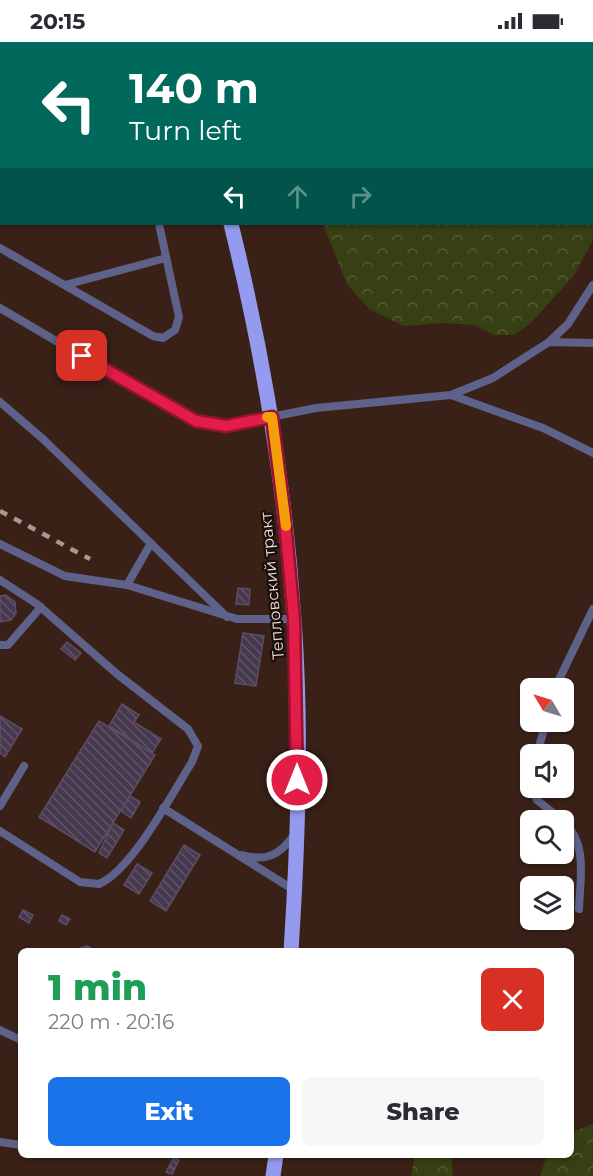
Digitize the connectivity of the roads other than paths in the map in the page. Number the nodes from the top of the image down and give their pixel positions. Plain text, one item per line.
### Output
1 (159, 225) edge
2 (231, 225) edge
3 (0, 248) edge
4 (166, 258) junction
5 (65, 285) junction
6 (593, 285) edge
7 (0, 308) edge
8 (549, 342) junction
9 (593, 343) edge
10 (451, 395) junction
11 (0, 402) edge
12 (272, 417) junction
13 (593, 453) edge
14 (151, 543) junction
15 (0, 544) edge
16 (0, 580) edge
17 (127, 585) junction
18 (40, 607) junction
19 (593, 609) edge
20 (226, 617) junction
21 (294, 619) junction
22 (0, 645) edge
23 (560, 678) edge
24 (24, 766) dead end
25 (536, 798) edge
26 (0, 806) edge
27 (163, 808) junction
28 (549, 810) edge
29 (0, 831) edge
30 (574, 833) edge
31 (296, 834) junction
32 (233, 852) junction
33 (294, 890) junction
34 (579, 909) dead end
35 (291, 948) edge
36 (0, 1030) edge
37 (18, 1039) edge
38 (0, 1142) edge
39 (18, 1145) edge
40 (276, 1158) edge
41 (273, 1176) edge

1 - 4 lane
2 - 12 main road, Тепловский тракт
3 - 5 lane
4 - 5 lane
4 - 5 lane
6 - 8 lane
7 - 12 lane
8 - 9 lane
8 - 10 lane
10 - 12 lane
10 - 13 lane
11 - 14 lane
12 - 21 main road, Тепловский тракт
14 - 17 lane
14 - 20 lane
15 - 17 lane
16 - 18 lane
17 - 20 lane
18 - 22 lane
18 - 27 lane
19 - 23 lane
20 - 21 lane
21 - 31 main road, Тепловский тракт
24 - 26 lane
25 - 28 lane
27 - 29 lane
27 - 32 lane
30 - 34 lane
31 - 32 lane
31 - 33 main road, Тепловский тракт
32 - 33 lane
33 - 35 main road, Тепловский тракт
36 - 37 lane
38 - 39 lane
40 - 41 main road

